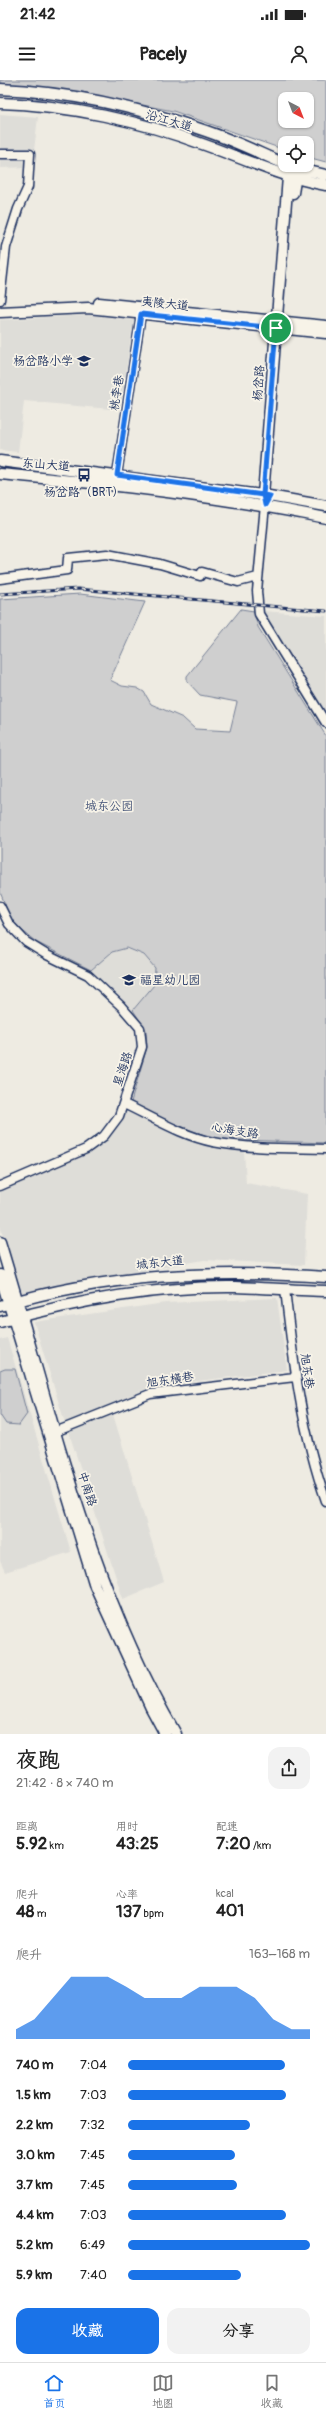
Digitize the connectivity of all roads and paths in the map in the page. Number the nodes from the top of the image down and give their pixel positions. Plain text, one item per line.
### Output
1 (0, 89) edge
2 (0, 103) edge
3 (0, 154) edge
4 (278, 164) edge
5 (278, 166) edge
6 (290, 172) edge
7 (295, 172) edge
8 (304, 172) edge
9 (326, 175) edge
10 (326, 185) edge
11 (0, 300) edge
12 (0, 305) edge
13 (0, 312) edge
14 (141, 314) junction
15 (279, 325) junction
16 (326, 326) edge
17 (326, 333) edge
18 (0, 461) edge
19 (0, 474) edge
20 (117, 475) junction
21 (266, 499) junction
22 (326, 506) edge
23 (326, 518) edge
24 (258, 577) junction
25 (0, 579) edge
26 (326, 723) edge
27 (0, 906) edge
28 (124, 1104) junction
29 (326, 1148) edge
30 (0, 1186) edge
31 (0, 1242) edge
32 (0, 1275) edge
33 (326, 1277) edge
34 (285, 1290) junction
35 (326, 1291) edge
36 (9, 1304) edge
37 (18, 1317) junction
38 (0, 1322) edge
39 (295, 1377) junction
40 (55, 1432) junction
41 (326, 1501) edge
42 (165, 1734) edge
43 (176, 1734) edge

1 - 4 main road, 沿江大道
2 - 5 main road, 沿江大道
3 - 11 street
6 - 15 main road, 杨岔路
7 - 10 main road, 沿江大道
8 - 9 main road, 沿江大道
12 - 15 main road, 夷陵大道
13 - 14 main road, 夷陵大道
14 - 15 main road, 夷陵大道
14 - 20 street, 桃李巷
15 - 16 main road, 夷陵大道
15 - 17 main road, 夷陵大道
15 - 21 main road, 杨岔路
18 - 20 main road, 东山大道
19 - 21 main road, 东山大道
20 - 21 main road, 东山大道
21 - 22 main road, 东山大道
21 - 23 main road, 东山大道
21 - 24 street, 杨岔路
24 - 25 street
24 - 26 street, 杨岔路
27 - 28 street, 星海路
28 - 29 street, 心海支路
28 - 30 street, 星海路
31 - 36 main road, 中南路
32 - 36 main road, 中南路
33 - 36 main road, 城东大道
34 - 35 main road
34 - 37 main road
34 - 39 street, 旭东巷
36 - 37 main road, 中南路
37 - 38 main road
37 - 40 main road, 中南路
37 - 42 main road, 中南路
39 - 40 street, 旭东横巷
39 - 41 street, 旭东巷
40 - 43 main road, 中南路

